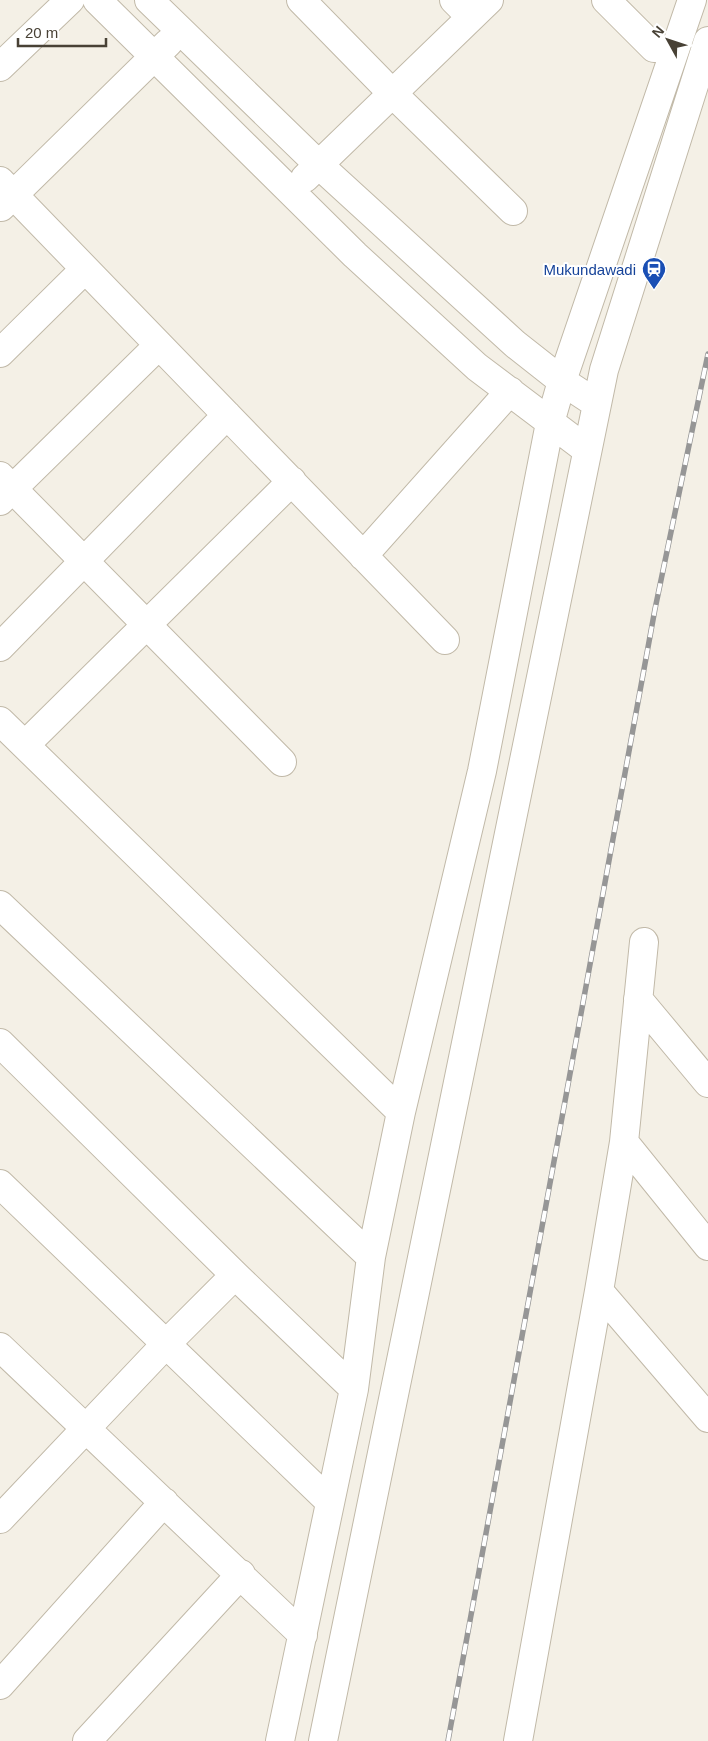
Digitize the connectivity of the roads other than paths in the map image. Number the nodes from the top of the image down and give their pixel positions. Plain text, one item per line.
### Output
1 (70, 0) edge
2 (97, 0) edge
3 (149, 0) edge
4 (300, 0) edge
5 (606, 0) edge
6 (692, 0) edge
7 (471, 6) edge
8 (181, 31) junction
9 (708, 42) edge
10 (654, 48) dead end
11 (155, 56) junction
12 (0, 67) edge
13 (392, 93) junction
14 (319, 165) junction
15 (291, 191) junction
16 (4, 195) edge
17 (513, 211) dead end
18 (85, 269) junction
19 (158, 345) junction
20 (0, 353) edge
21 (562, 381) junction
22 (510, 391) junction
23 (597, 404) junction
24 (227, 415) junction
25 (550, 424) junction
26 (587, 450) junction
27 (292, 482) junction
28 (4, 488) edge
29 (363, 556) junction
30 (84, 561) junction
31 (146, 625) junction
32 (445, 640) dead end
33 (0, 647) edge
34 (0, 721) edge
35 (25, 745) junction
36 (282, 762) dead end
37 (0, 905) edge
38 (644, 942) dead end
39 (638, 999) junction
40 (0, 1043) edge
41 (708, 1083) edge
42 (401, 1112) junction
43 (624, 1142) junction
44 (0, 1184) edge
45 (708, 1246) edge
46 (371, 1257) junction
47 (235, 1275) junction
48 (600, 1291) junction
49 (166, 1344) junction
50 (3, 1355) edge
51 (354, 1389) junction
52 (708, 1418) edge
53 (86, 1430) junction
54 (164, 1502) junction
55 (330, 1502) junction
56 (0, 1519) edge
57 (241, 1574) junction
58 (304, 1635) junction
59 (0, 1685) edge
60 (87, 1741) edge
61 (280, 1741) edge
62 (323, 1741) edge
63 (518, 1741) edge

1 - 12 street
2 - 11 street
3 - 8 street
4 - 13 street
5 - 10 street
6 - 21 street
7 - 13 street
8 - 11 street
8 - 14 street
9 - 23 street
11 - 15 street
11 - 16 street
13 - 14 street
13 - 17 street
14 - 15 street
14 - 21 street
15 - 22 street
16 - 18 street
18 - 19 street
18 - 20 street
19 - 24 street
19 - 28 street
21 - 23 street
21 - 25 street
22 - 25 street
22 - 29 street
23 - 26 street
24 - 27 street
24 - 30 street
25 - 26 street
25 - 42 street
26 - 62 street
27 - 29 street
27 - 31 street
28 - 30 street
29 - 32 street
30 - 31 street
30 - 33 street
31 - 35 street
31 - 36 street
34 - 35 street
35 - 42 street
37 - 46 street
38 - 39 street
39 - 41 street
39 - 43 street
40 - 47 street
42 - 46 street
43 - 45 street
43 - 48 street
44 - 49 street
46 - 51 street
47 - 49 street
47 - 51 street
48 - 52 street
48 - 63 street
49 - 53 street
49 - 55 street
50 - 53 street
51 - 55 street
53 - 54 street
53 - 56 street
54 - 57 street
54 - 59 street
55 - 58 street
57 - 58 street
57 - 60 street
58 - 61 street

